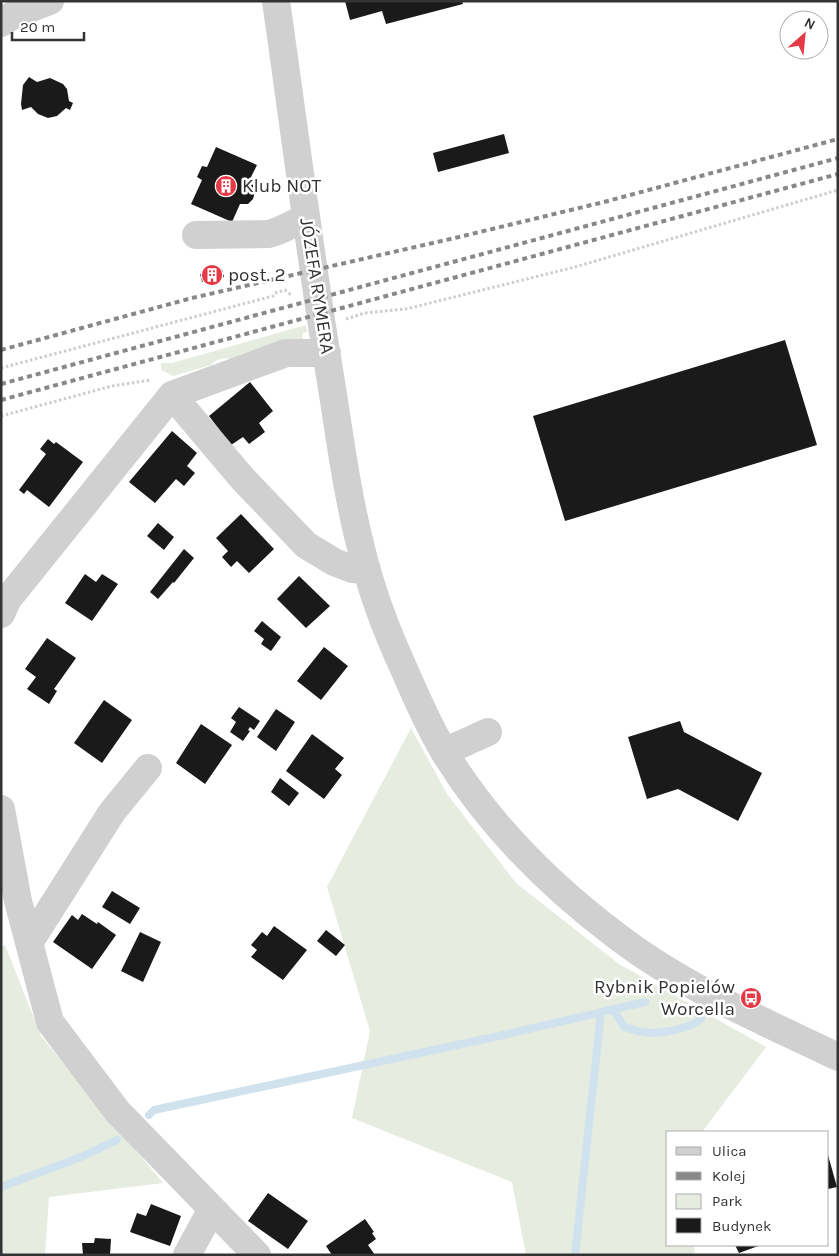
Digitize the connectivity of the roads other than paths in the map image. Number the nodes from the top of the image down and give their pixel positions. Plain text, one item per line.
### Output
1 (50, 1) edge
2 (276, 1) edge
3 (1, 22) edge
4 (306, 218) junction
5 (196, 235) dead end
6 (324, 340) junction
7 (172, 395) junction
8 (367, 570) junction
9 (1, 614) edge
10 (488, 732) dead end
11 (444, 752) junction
12 (148, 768) dead end
13 (1, 808) edge
14 (29, 943) junction
15 (838, 1057) edge
16 (212, 1209) junction
17 (187, 1255) edge
18 (257, 1255) edge

1 - 3 street
2 - 4 street, JÓZEFA RYMERA
4 - 5 street
4 - 6 street, JÓZEFA RYMERA
6 - 7 street
6 - 8 street, JÓZEFA RYMERA
7 - 8 street
7 - 9 street
8 - 11 street, JÓZEFA RYMERA
10 - 11 street
11 - 15 street, JÓZEFA RYMERA
12 - 14 street
13 - 14 street
14 - 16 street
16 - 17 street
16 - 18 street

